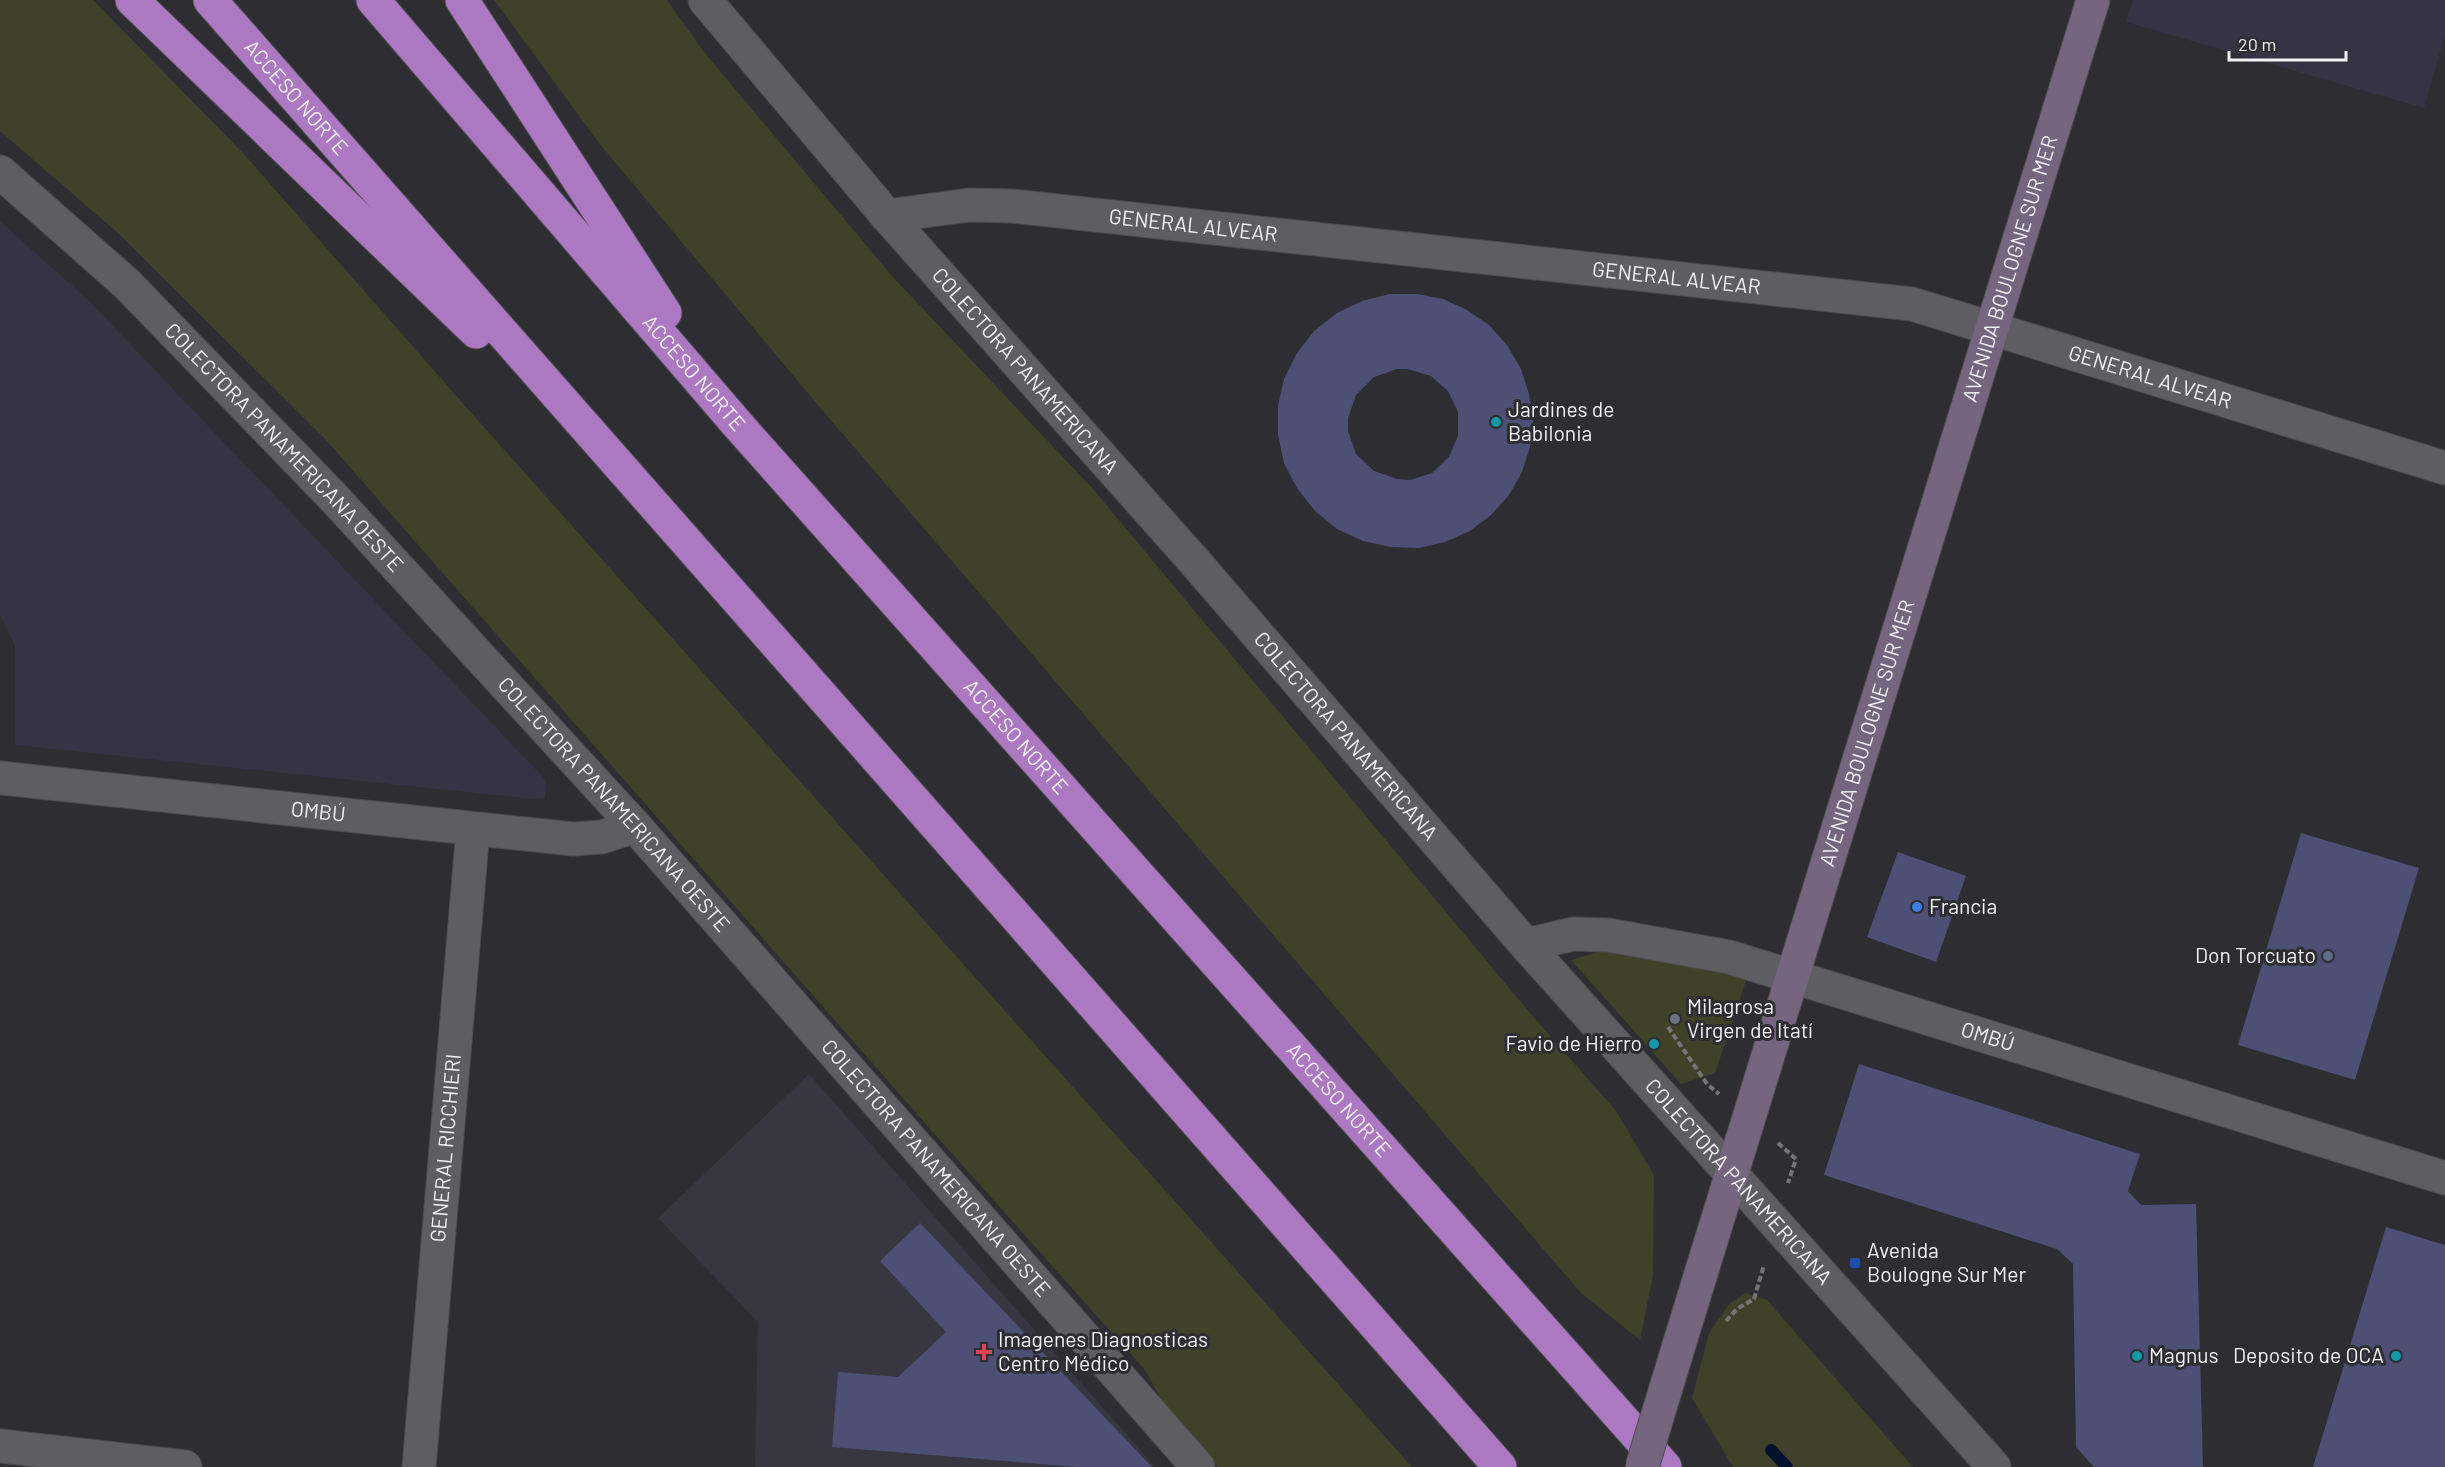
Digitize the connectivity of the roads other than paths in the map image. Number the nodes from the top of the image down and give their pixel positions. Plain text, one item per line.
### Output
1 (132, 0) edge
2 (210, 0) edge
3 (373, 0) edge
4 (462, 0) edge
5 (705, 0) edge
6 (2093, 0) edge
7 (0, 171) edge
8 (887, 216) junction
9 (1993, 329) junction
10 (738, 425) junction
11 (2445, 468) edge
12 (655, 507) junction
13 (0, 778) edge
14 (635, 826) junction
15 (473, 829) junction
16 (1526, 945) junction
17 (1794, 976) junction
18 (1732, 1175) junction
19 (2445, 1178) edge
20 (0, 1446) edge
21 (186, 1467) edge
22 (419, 1467) edge
23 (1198, 1467) edge
24 (1500, 1467) edge
25 (1642, 1467) edge
26 (1665, 1467) edge
27 (1994, 1467) edge

1 - 12 highway
2 - 12 highway, ACCESO NORTE
3 - 10 highway, ACCESO NORTE
4 - 10 highway
5 - 8 street, COLECTORA PANAMERICANA
6 - 9 main road, AVENIDA BOULOGNE SUR MER
7 - 14 street, COLECTORA PANAMERICANA OESTE
8 - 9 street, GENERAL ALVEAR
8 - 16 street, COLECTORA PANAMERICANA
9 - 11 street, GENERAL ALVEAR
9 - 17 main road, AVENIDA BOULOGNE SUR MER
10 - 26 highway, ACCESO NORTE
12 - 24 highway, ACCESO NORTE
13 - 15 street, OMBÚ
14 - 15 street, OMBÚ
14 - 23 street, COLECTORA PANAMERICANA OESTE
15 - 22 street, GENERAL RICCHIERI
16 - 17 street, OMBÚ
16 - 18 street, COLECTORA PANAMERICANA
17 - 18 main road, AVENIDA BOULOGNE SUR MER
17 - 19 street, OMBÚ
18 - 25 main road, AVENIDA BOULOGNE SUR MER, bridge
18 - 27 street, COLECTORA PANAMERICANA
20 - 21 street

